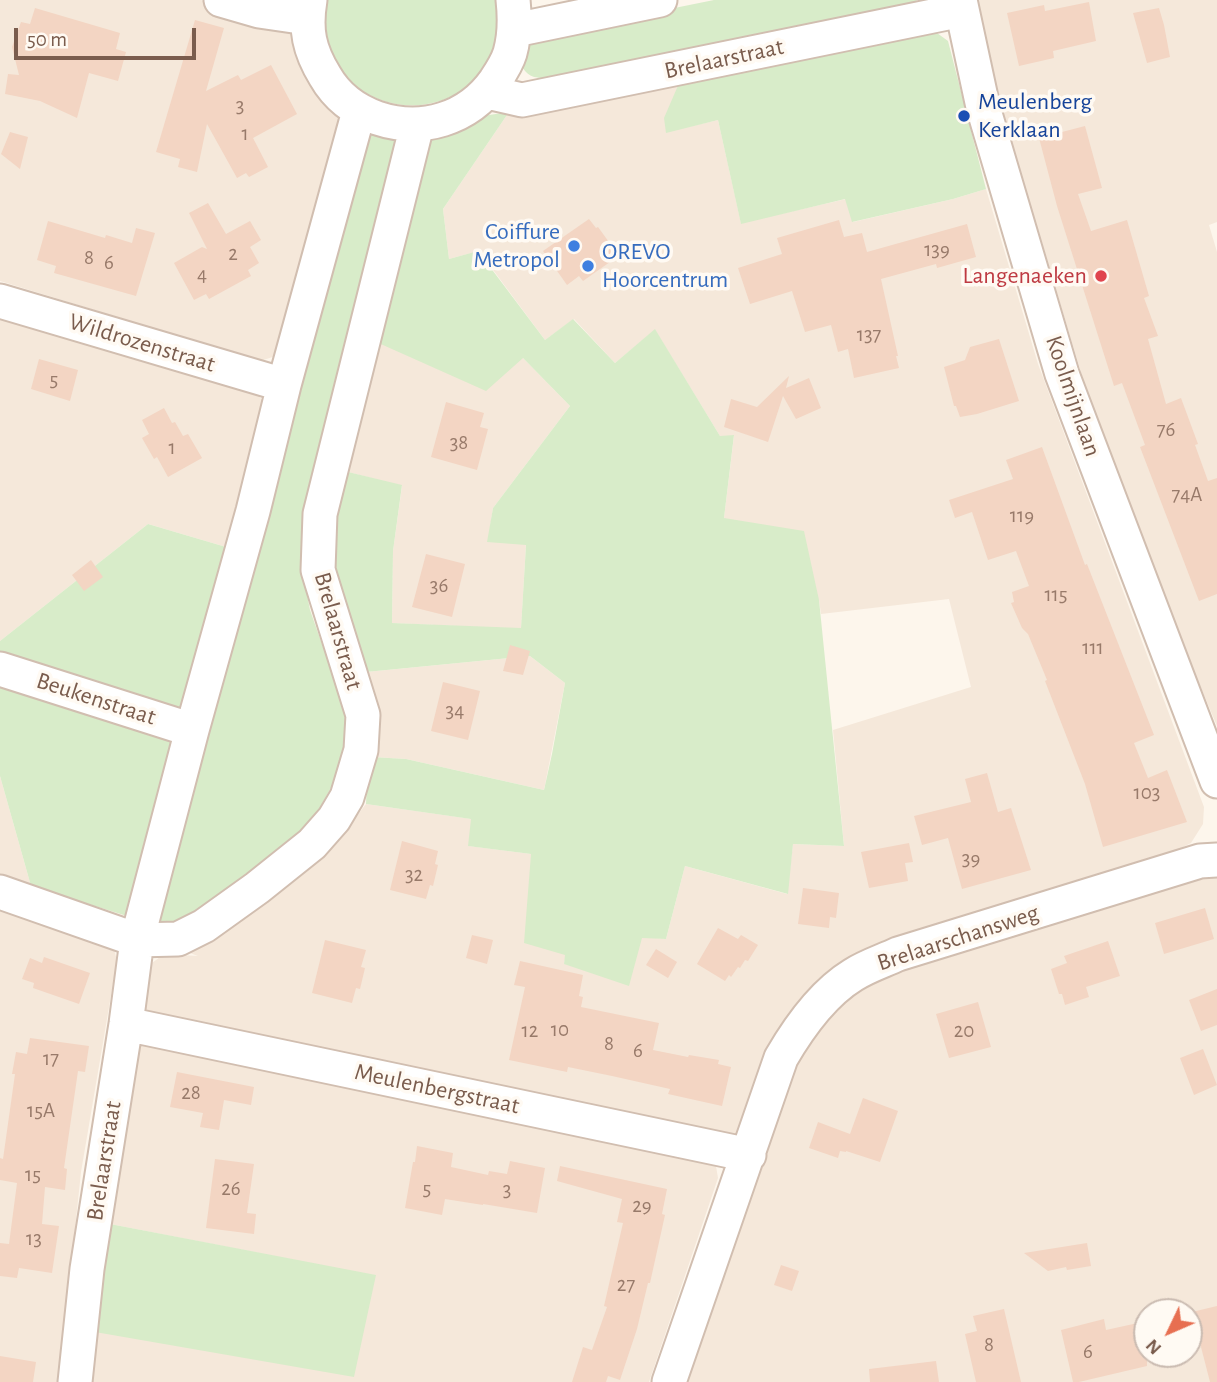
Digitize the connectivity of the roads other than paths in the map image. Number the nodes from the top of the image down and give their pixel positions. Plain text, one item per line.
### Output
1 (221, 0) edge
2 (660, 0) edge
3 (961, 5) edge
4 (308, 9) edge
5 (514, 15) edge
6 (487, 92) junction
7 (359, 111) junction
8 (417, 125) junction
9 (0, 301) edge
10 (284, 385) junction
11 (0, 668) edge
12 (192, 730) junction
13 (1217, 782) edge
14 (1217, 860) edge
15 (0, 892) edge
16 (137, 940) junction
17 (126, 1024) junction
18 (748, 1154) junction
19 (75, 1382) edge
20 (669, 1382) edge

1 - 4 street
2 - 5 street
3 - 6 street, Brelaarstraat
3 - 13 street, Koolmijnlaan
4 - 7 street
5 - 6 street
6 - 8 street
7 - 8 street
7 - 10 street, Brelaarstraat
8 - 16 street, Brelaarstraat
9 - 10 street, Wildrozenstraat
10 - 12 street, Brelaarstraat
11 - 12 street, Beukenstraat
12 - 16 street, Brelaarstraat
14 - 18 street, Brelaarschansweg
15 - 16 street
16 - 17 street, Brelaarstraat
17 - 18 street, Meulenbergstraat
17 - 19 street, Brelaarstraat
18 - 20 street, Brelaarschansweg

